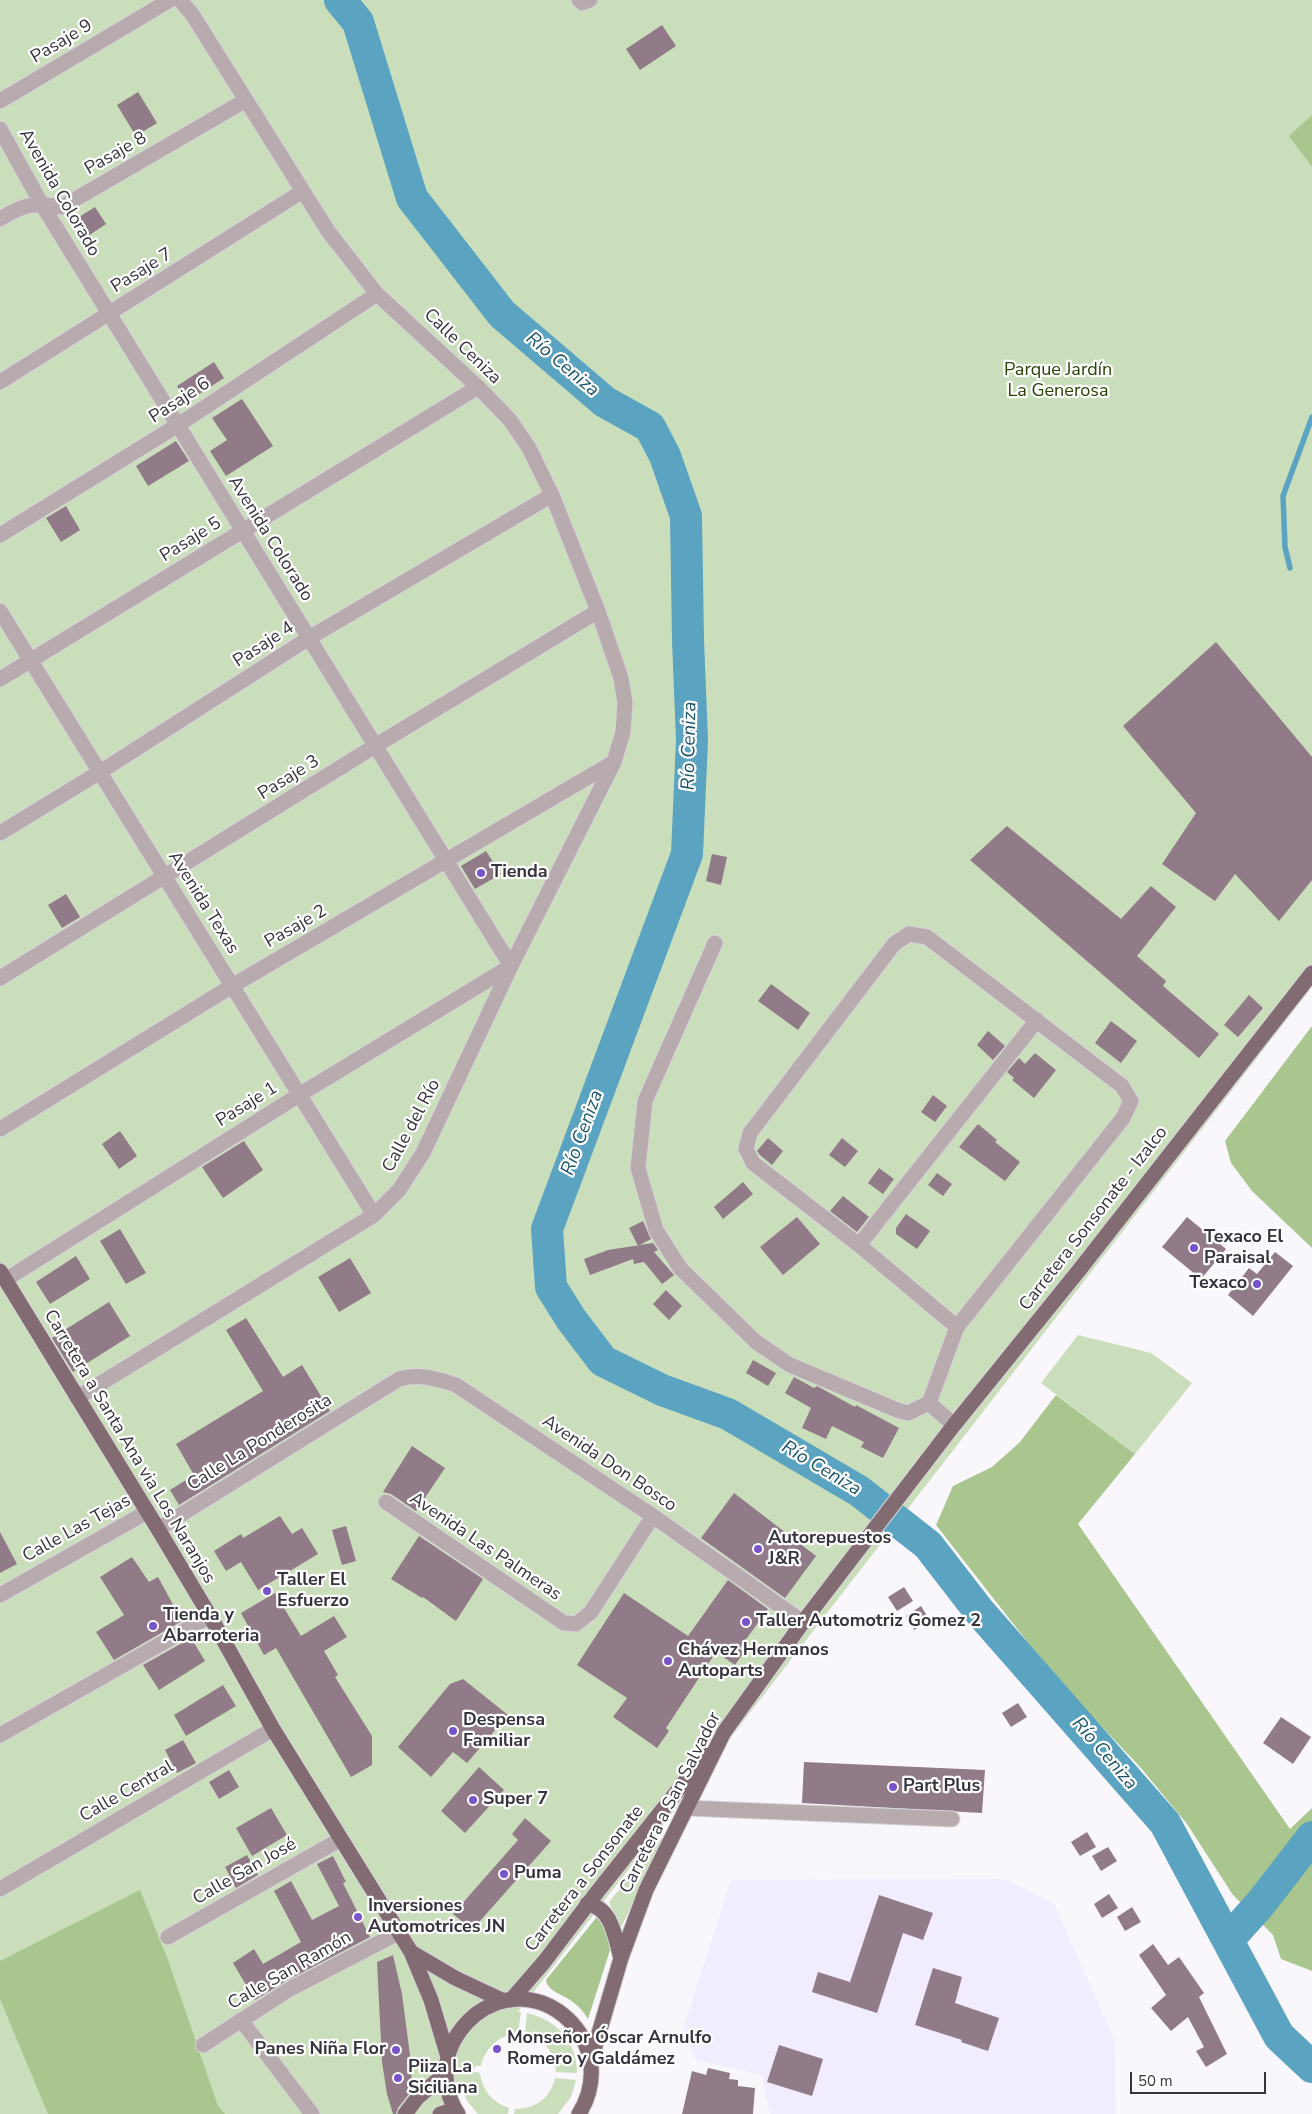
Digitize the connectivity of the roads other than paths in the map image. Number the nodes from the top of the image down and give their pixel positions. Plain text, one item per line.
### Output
1 (170, 0) edge
2 (180, 0) edge
3 (246, 100) junction
4 (0, 101) edge
5 (0, 129) edge
6 (303, 191) junction
7 (41, 203) junction
8 (0, 219) edge
9 (377, 294) junction
10 (109, 314) junction
11 (0, 382) edge
12 (478, 387) junction
13 (178, 425) junction
14 (552, 495) junction
15 (242, 530) junction
16 (0, 535) edge
17 (0, 611) edge
18 (598, 611) junction
19 (309, 638) junction
20 (31, 660) junction
21 (0, 679) edge
22 (375, 746) junction
23 (614, 762) junction
24 (100, 772) junction
25 (0, 833) edge
26 (446, 862) junction
27 (165, 878) junction
28 (715, 943) dead end
29 (511, 966) junction
30 (1312, 973) edge
31 (0, 978) edge
32 (232, 986) junction
33 (1036, 1020) junction
34 (300, 1095) junction
35 (0, 1129) edge
36 (374, 1215) junction
37 (859, 1245) junction
38 (2, 1275) edge
39 (957, 1327) junction
40 (382, 1389) joint
41 (77, 1398) junction
42 (929, 1403) junction
43 (954, 1425) junction
44 (386, 1502) dead end
45 (147, 1512) junction
46 (653, 1516) junction
47 (158, 1529) junction
48 (849, 1563) joint
49 (0, 1595) edge
50 (210, 1616) junction
51 (803, 1622) junction
52 (273, 1729) junction
53 (724, 1732) junction
54 (0, 1735) edge
55 (686, 1808) junction
56 (952, 1819) dead end
57 (340, 1839) junction
58 (0, 1888) edge
59 (587, 1904) junction
60 (398, 1933) junction
61 (168, 1937) dead end
62 (411, 1952) junction
63 (621, 1958) junction
64 (508, 2000) junction
65 (241, 2020) junction
66 (203, 2045) dead end
67 (448, 2057) junction
68 (591, 2060) junction
69 (446, 2073) junction
70 (583, 2110) edge
71 (457, 2112) edge
72 (312, 2114) edge
73 (405, 2114) edge
74 (440, 2114) edge

1 - 4 street, Pasaje 9
2 - 3 street, Calle Ceniza
3 - 6 street, Calle Ceniza
3 - 7 street, Pasaje 8
5 - 7 street, Avenida Colorado
6 - 9 street, Calle Ceniza
6 - 10 street, Pasaje 7
7 - 8 street, Pasaje 8
7 - 10 street, Avenida Colorado
9 - 12 street, Calle Ceniza
9 - 13 street, Pasaje 6
10 - 11 street, Pasaje 7
10 - 13 street, Avenida Colorado
12 - 14 street, Calle Ceniza
12 - 15 street, Pasaje 5
13 - 15 street, Avenida Colorado
13 - 16 street, Pasaje 6
14 - 18 street, Calle Ceniza
14 - 19 street, Pasaje 4
15 - 19 street, Avenida Colorado
15 - 20 street, Pasaje 5
17 - 20 street, Avenida Texas
18 - 22 street, Pasaje 3
18 - 23 street, Calle Ceniza
19 - 22 street, Avenida Colorado
19 - 24 street, Pasaje 4
20 - 21 street, Pasaje 5
20 - 24 street, Avenida Texas
22 - 26 street, Avenida Colorado
22 - 27 street, Pasaje 3
23 - 26 street, Pasaje 2
23 - 29 street, Calle del Río
24 - 25 street, Pasaje 4
24 - 27 street, Avenida Texas
26 - 29 street, Avenida Colorado
26 - 32 street, Pasaje 2
27 - 31 street, Pasaje 3
27 - 32 street, Avenida Texas
28 - 42 street
29 - 34 street, Pasaje 1
29 - 36 street, Calle del Río
30 - 43 main road, Carretera Sonsonate - Izalco
32 - 34 street, Avenida Texas
32 - 35 street, Pasaje 2
33 - 37 street
33 - 37 street
33 - 39 street
34 - 36 street, Avenida Texas
34 - 38 street, Pasaje 1
36 - 41 street, Calle del Río
37 - 39 street
38 - 41 main road, Carretera a Santa Ana via Los Naranjos
39 - 42 street
40 - 46 street, Avenida Don Bosco
40 - 47 street, Calle La Ponderosita
41 - 45 main road, Carretera a Santa Ana via Los Naranjos
42 - 43 street
43 - 48 main road, Carretera Sonsonate - Izalco
44 - 46 street, Avenida Las Palmeras
45 - 47 main road, Carretera a Santa Ana via Los Naranjos
45 - 49 street, Calle Las Tejas
46 - 51 street, Avenida Don Bosco
47 - 50 main road, Carretera a Santa Ana via Los Naranjos
48 - 51 main road, Carretera a San Salvador
50 - 52 main road, Carretera a Santa Ana via Los Naranjos
50 - 54 street
51 - 53 main road, Carretera a San Salvador
52 - 57 main road, Carretera a Santa Ana via Los Naranjos
52 - 58 street, Calle Central
53 - 55 main road, Carretera a San Salvador
53 - 59 main road, Carretera a Sonsonate
55 - 56 street
55 - 63 main road, Carretera a San Salvador
57 - 60 main road, Carretera a Santa Ana via Los Naranjos
57 - 61 street, Calle San José
59 - 63 main road
59 - 64 main road, Carretera a Sonsonate
60 - 62 main road, Carretera a Santa Ana via Los Naranjos
60 - 65 street, Calle San Ramón
62 - 64 main road
62 - 67 main road
63 - 68 main road, Carretera a San Salvador
64 - 67 main road
64 - 68 main road
65 - 66 street, Calle San Ramón
65 - 72 street
67 - 69 main road
68 - 70 main road
69 - 71 main road
69 - 73 main road
71 - 74 main road

